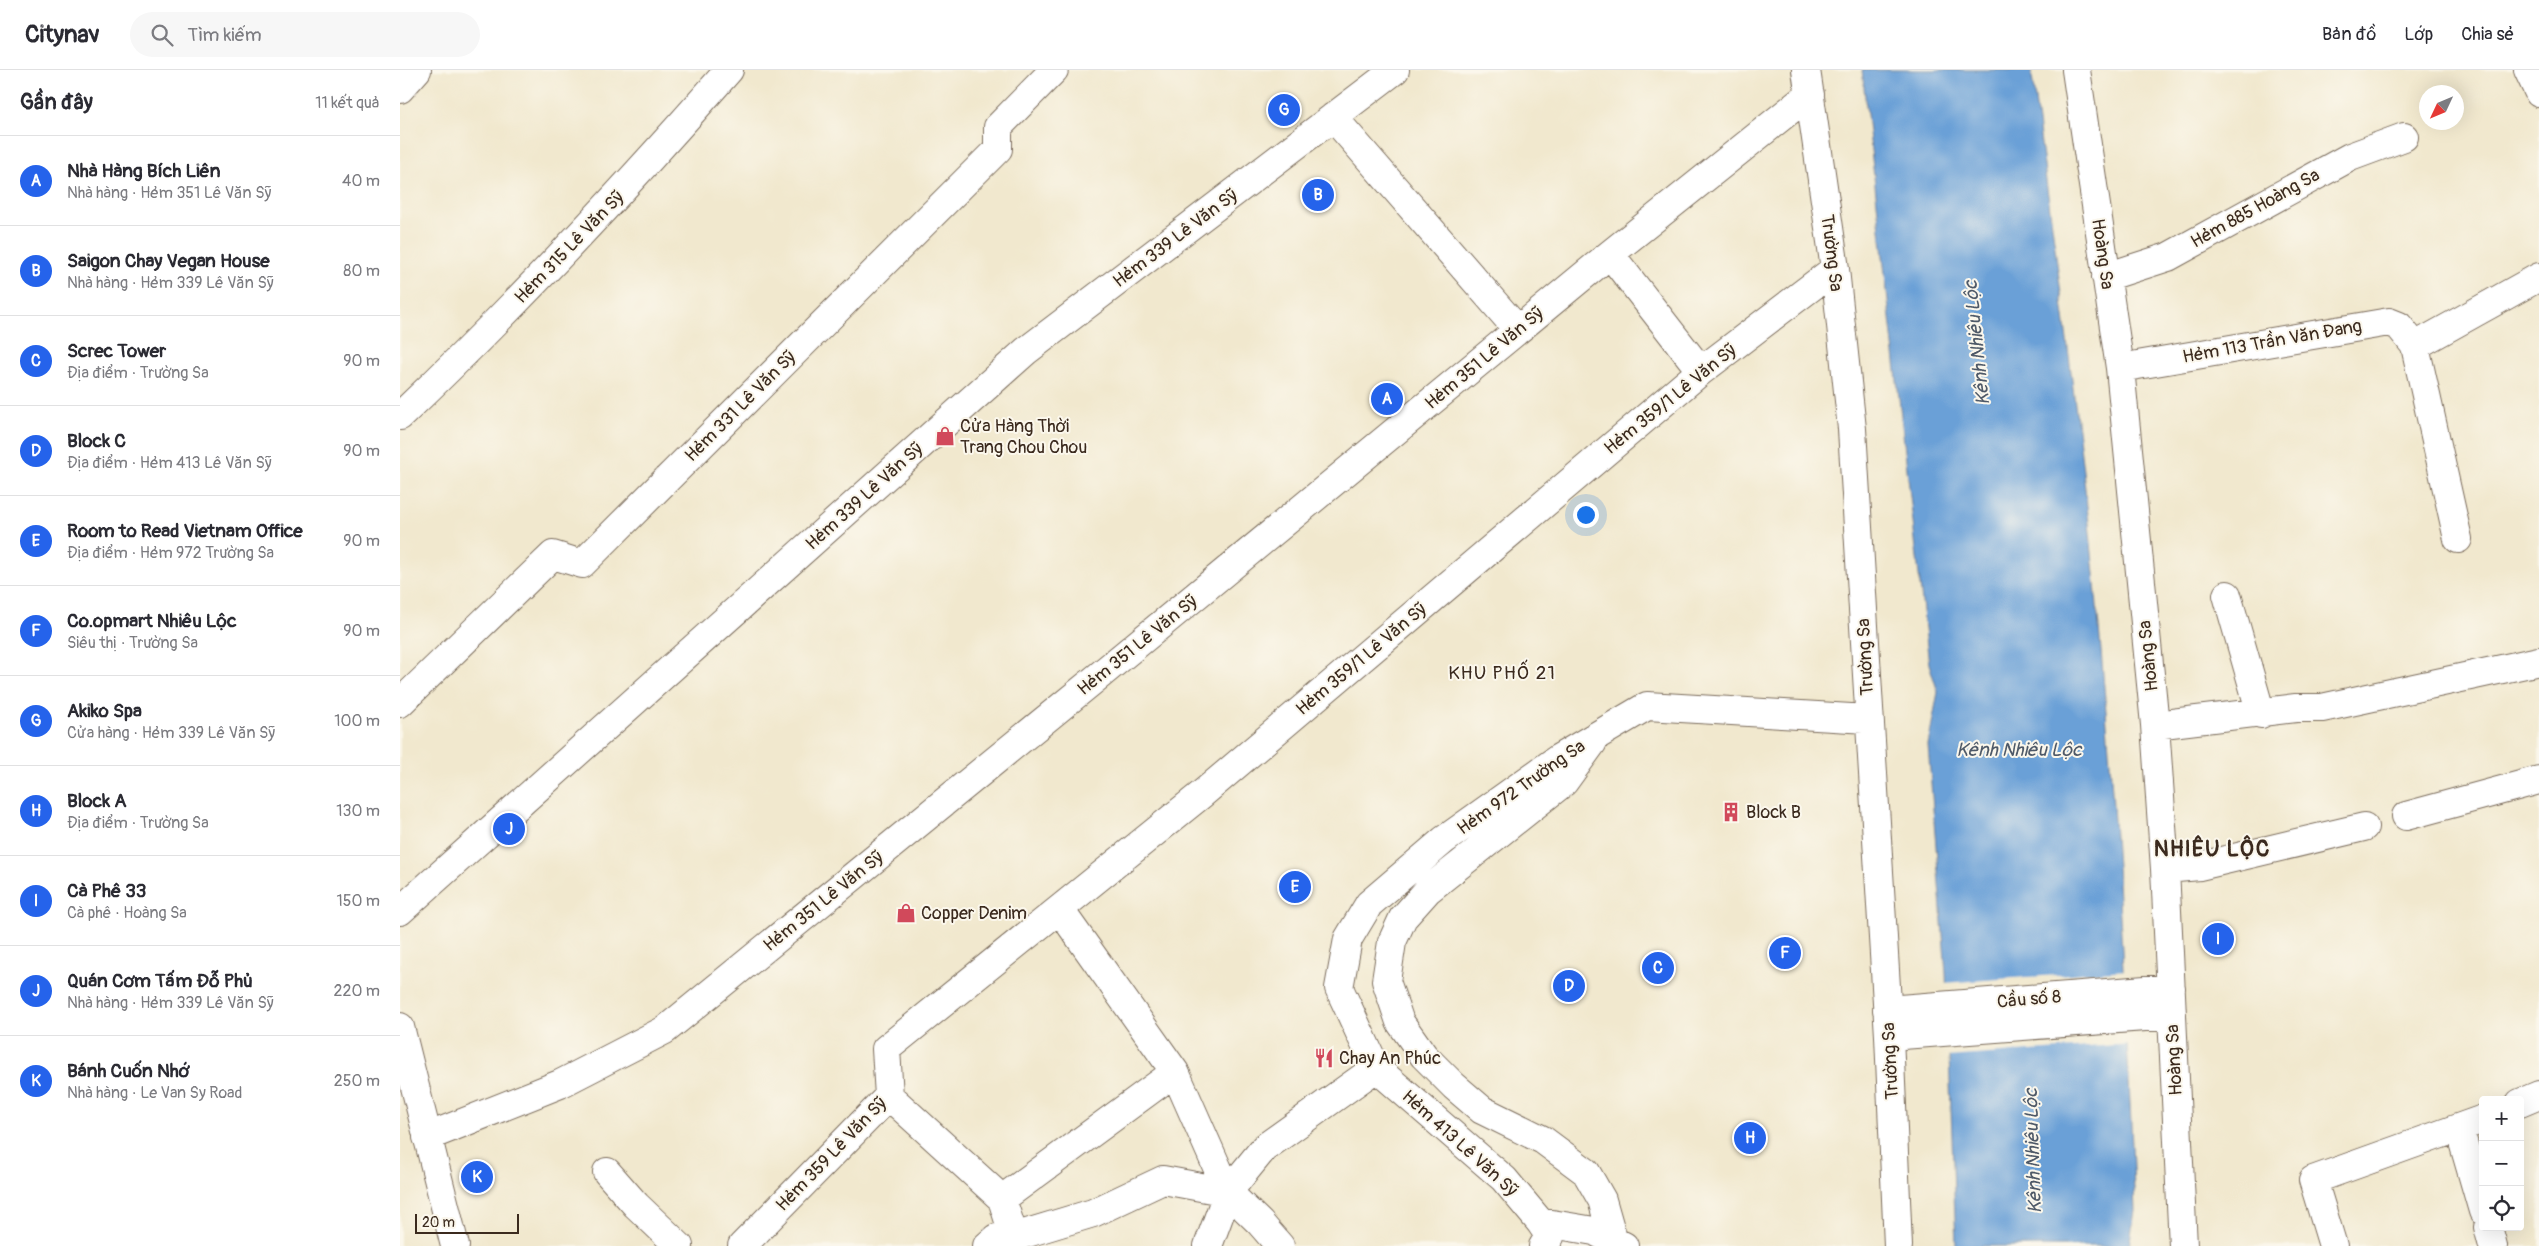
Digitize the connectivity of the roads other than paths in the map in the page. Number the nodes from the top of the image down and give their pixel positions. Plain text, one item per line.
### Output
1 (417, 70) edge
2 (729, 70) edge
3 (1054, 70) edge
4 (1396, 70) edge
5 (2076, 70) edge
6 (2528, 70) edge
7 (1808, 82) edge
8 (400, 88) edge
9 (2539, 93) edge
10 (1333, 117) junction
11 (2404, 137) dead end
12 (1610, 254) junction
13 (1834, 269) junction
14 (2106, 277) junction
15 (2539, 277) edge
16 (1518, 330) junction
17 (2415, 346) junction
18 (2120, 368) junction
19 (1701, 371) junction
20 (400, 416) edge
21 (2458, 539) dead end
22 (2227, 595) dead end
23 (2539, 661) edge
24 (400, 703) edge
25 (2261, 714) junction
26 (1868, 719) junction
27 (2155, 725) junction
28 (1600, 733) junction
29 (2539, 780) edge
30 (2406, 816) dead end
31 (2364, 827) dead end
32 (2165, 869) junction
33 (1060, 910) junction
34 (400, 911) edge
35 (2171, 988) junction
36 (2172, 1015) junction
37 (1940, 1019) junction
38 (1888, 1023) junction
39 (400, 1027) edge
40 (886, 1049) joint
41 (1376, 1068) junction
42 (1175, 1072) junction
43 (2539, 1095) edge
44 (889, 1096) junction
45 (2524, 1101) edge
46 (2471, 1123) edge
47 (427, 1137) junction
48 (607, 1172) dead end
49 (2480, 1186) edge
50 (1228, 1192) junction
51 (1002, 1199) junction
52 (2489, 1231) edge
53 (1542, 1234) edge
54 (1014, 1237) junction
55 (1619, 1244) edge
56 (455, 1246) edge
57 (679, 1246) edge
58 (742, 1246) edge
59 (987, 1246) edge
60 (1208, 1246) edge
61 (1280, 1246) edge
62 (1898, 1246) edge
63 (2183, 1246) edge
64 (2333, 1246) edge
65 (2493, 1246) edge

1 - 8 street
2 - 20 street, Hẻm 315 Lê Văn Sỹ
3 - 24 street, Hẻm 331 Lê Văn Sỹ
4 - 10 street, Hẻm 339 Lê Văn Sỹ
5 - 14 street, Hoàng Sa
6 - 9 street
7 - 12 street, Hẻm 351 Lê Văn Sỹ
7 - 13 street, Trường Sa
10 - 16 street
10 - 34 street, Hẻm 339 Lê Văn Sỹ
11 - 14 street, Hẻm 885 Hoàng Sa
12 - 16 street, Hẻm 351 Lê Văn Sỹ
12 - 19 street
13 - 19 street, Hẻm 359/1 Lê Văn Sỹ
13 - 26 street, Trường Sa
14 - 18 street, Hoàng Sa
15 - 17 street
16 - 47 street, Hẻm 351 Lê Văn Sỹ
17 - 18 street, Hẻm 113 Trần Văn Đang
17 - 21 street, Hẻm 113 Trần Văn Đang
18 - 27 street, Hoàng Sa
19 - 33 street, Hẻm 359/1 Lê Văn Sỹ
22 - 25 street
23 - 25 street
25 - 27 street
26 - 28 street, Hẻm 972 Trường Sa
26 - 38 street, Trường Sa
27 - 32 street, Hoàng Sa
28 - 41 street, Hẻm 972 Trường Sa
28 - 55 street
29 - 30 street
31 - 32 street
32 - 35 street, Hoàng Sa
33 - 40 street, Hẻm 359/1 Lê Văn Sỹ
33 - 42 street
35 - 36 street, Hoàng Sa
35 - 37 street, Cầu số 8
36 - 37 street, Cầu số 8
36 - 63 street, Hoàng Sa
37 - 38 street, Cầu số 8
38 - 62 street, Trường Sa
39 - 47 street
40 - 44 street, Hẻm 359 Lê Văn Sỹ
41 - 50 street
41 - 53 street, Hẻm 413 Lê Văn Sỹ
42 - 50 street
42 - 51 street
43 - 45 street
44 - 51 street
44 - 58 street, Hẻm 359 Lê Văn Sỹ
46 - 49 street
46 - 64 street
47 - 56 street
48 - 57 street
50 - 54 street
50 - 60 street
50 - 61 street
51 - 54 street
52 - 65 street
53 - 55 street
54 - 59 street

